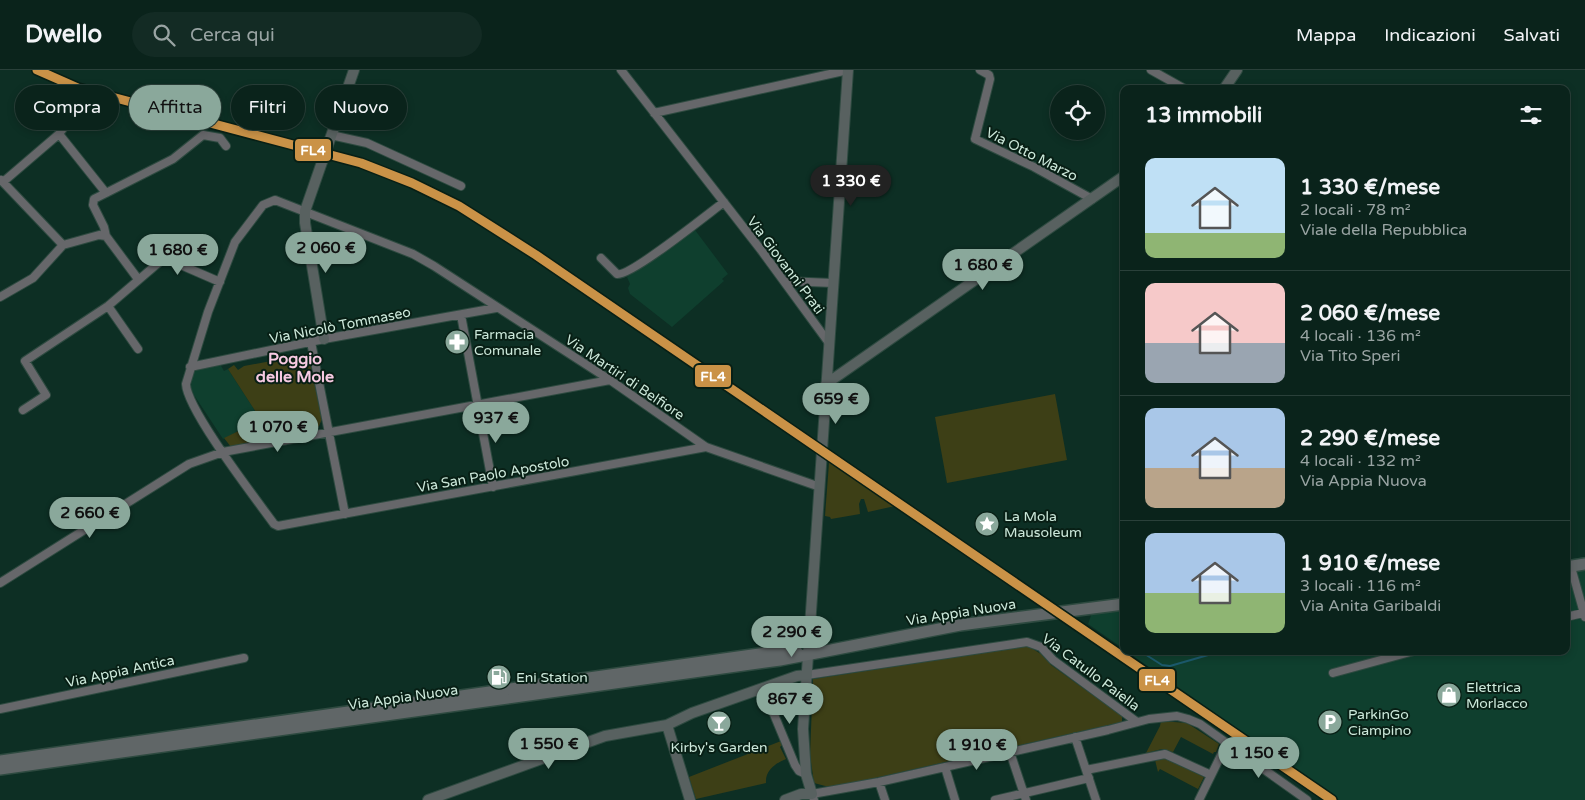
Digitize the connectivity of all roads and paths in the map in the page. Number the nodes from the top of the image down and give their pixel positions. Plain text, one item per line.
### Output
1 (354, 70) edge
2 (621, 70) edge
3 (848, 70) edge
4 (980, 70) edge
5 (1151, 70) edge
6 (1237, 70) edge
7 (1178, 85) edge
8 (1227, 85) edge
9 (654, 113) junction
10 (62, 130) edge
11 (59, 134) junction
12 (329, 140) junction
13 (226, 146) dead end
14 (1120, 179) edge
15 (2, 180) edge
16 (461, 186) dead end
17 (106, 193) junction
18 (1092, 199) junction
19 (724, 202) junction
20 (305, 211) junction
21 (106, 236) junction
22 (63, 245) junction
23 (601, 258) dead end
24 (138, 279) junction
25 (784, 281) junction
26 (220, 282) junction
27 (833, 283) junction
28 (1, 296) edge
29 (108, 306) junction
30 (496, 308) junction
31 (461, 315) junction
32 (324, 339) junction
33 (311, 342) junction
34 (828, 342) junction
35 (138, 348) dead end
36 (190, 367) junction
37 (610, 380) junction
38 (826, 384) junction
39 (478, 405) junction
40 (23, 410) dead end
41 (329, 432) junction
42 (706, 447) junction
43 (223, 452) junction
44 (493, 487) junction
45 (820, 487) junction
46 (345, 514) junction
47 (284, 526) joint
48 (1585, 557) edge
49 (1570, 563) edge
50 (1570, 564) edge
51 (1585, 564) edge
52 (1570, 570) edge
53 (0, 583) edge
54 (1120, 605) edge
55 (1120, 612) edge
56 (1584, 615) edge
57 (1570, 617) edge
58 (892, 638) junction
59 (809, 653) junction
60 (1379, 655) edge
61 (1398, 655) edge
62 (244, 658) dead end
63 (1386, 658) junction
64 (1333, 673) dead end
65 (802, 675) junction
66 (763, 688) junction
67 (0, 709) edge
68 (1137, 722) junction
69 (666, 725) junction
70 (1075, 737) junction
71 (1227, 743) junction
72 (1010, 752) junction
73 (0, 760) edge
74 (945, 767) junction
75 (0, 769) edge
76 (806, 774) junction
77 (1087, 774) junction
78 (1211, 775) junction
79 (879, 782) junction
80 (813, 797) edge
81 (1025, 797) edge
82 (789, 799) edge
83 (428, 800) edge
84 (690, 800) edge
85 (885, 800) edge
86 (956, 800) edge
87 (995, 800) edge
88 (1096, 800) edge
89 (1199, 800) edge
90 (1307, 800) edge

1 - 12 street
2 - 9 street, Via Giovanni Prati
3 - 9 street
3 - 27 street
4 - 18 street, Via Otto Marzo
5 - 7 street
6 - 8 street
9 - 19 street, Via Giovanni Prati
10 - 11 street
11 - 15 street
11 - 17 street
12 - 16 street
12 - 20 street
13 - 17 street
14 - 18 street
15 - 22 street
17 - 21 street
18 - 38 street
19 - 23 street
19 - 25 street, Via Giovanni Prati
20 - 26 street, Via Martiri di Belfiore
20 - 30 street, Via Martiri di Belfiore
20 - 32 street
21 - 22 street
21 - 24 street
22 - 28 street
24 - 26 street
24 - 29 street
25 - 27 street
25 - 34 street, Via Giovanni Prati
26 - 36 street, Via Martiri di Belfiore
27 - 34 street
29 - 35 street
29 - 40 street
30 - 31 street, Via Nicolò Tommaseo
30 - 37 street, Via Martiri di Belfiore
31 - 32 street, Via Nicolò Tommaseo
31 - 39 street
32 - 33 street, Via Nicolò Tommaseo
33 - 36 street, Via Nicolò Tommaseo
33 - 41 street
34 - 38 street
36 - 43 street, Via Martiri di Belfiore
37 - 39 street
37 - 42 street, Via Martiri di Belfiore
38 - 45 street
39 - 41 street
39 - 44 street
41 - 43 street
41 - 46 street
42 - 44 street, Via San Paolo Apostolo
42 - 45 street, Via Martiri di Belfiore
43 - 47 street, Via Martiri di Belfiore
43 - 53 street
44 - 46 street, Via San Paolo Apostolo
45 - 59 street
46 - 47 street, Via San Paolo Apostolo
48 - 49 main road
50 - 51 main road
52 - 56 street
54 - 58 main road, Via Appia Nuova
55 - 58 main road, Via Appia Nuova
56 - 57 street
58 - 59 main road, Via Appia Nuova
59 - 65 street
59 - 73 main road, Via Appia Nuova
59 - 75 main road, Via Appia Nuova
60 - 63 street
61 - 63 street
62 - 67 street, Via Appia Antica
63 - 64 street
65 - 66 street
65 - 68 street, Via Catullo Paiella
65 - 76 street
66 - 69 street
66 - 76 street
68 - 70 street
68 - 71 street, Via Catullo Paiella
69 - 83 street
69 - 84 street
70 - 72 street
70 - 77 street
71 - 78 street
71 - 90 street, Via Catullo Paiella
72 - 74 street
72 - 81 street
74 - 79 street
74 - 86 street
76 - 80 street
76 - 82 street
77 - 78 street
77 - 81 street
77 - 88 street
78 - 89 street
79 - 80 street
79 - 85 street
80 - 82 street
81 - 87 street

